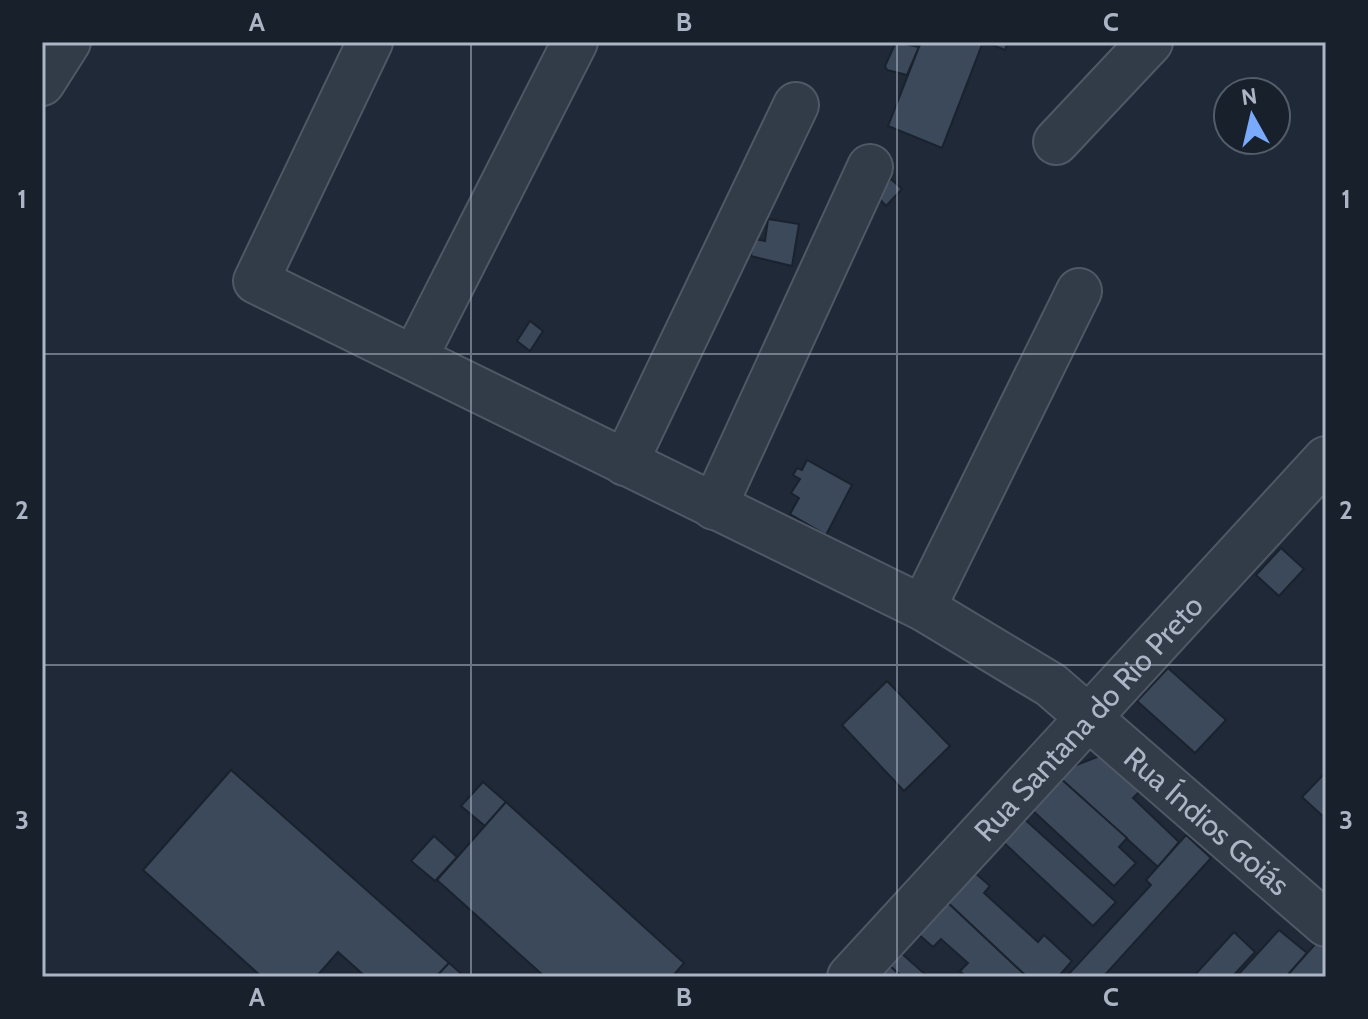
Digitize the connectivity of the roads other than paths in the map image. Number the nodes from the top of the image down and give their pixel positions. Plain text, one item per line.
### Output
1 (68, 42) edge
2 (370, 42) edge
3 (575, 42) edge
4 (1150, 42) edge
5 (42, 83) edge
6 (796, 105) dead end
7 (1056, 142) dead end
8 (870, 167) dead end
9 (1079, 291) dead end
10 (415, 357) junction
11 (1326, 459) edge
12 (625, 463) junction
13 (714, 507) junction
14 (923, 608) junction
15 (1089, 716) junction
16 (1326, 924) edge
17 (850, 977) edge

1 - 5 street
2 - 10 street, Rua Índios Goiás
3 - 10 street
4 - 7 street
6 - 12 street
8 - 13 street
9 - 14 street
10 - 12 street, Rua Índios Goiás
11 - 15 street, Rua Santana do Rio Preto
12 - 13 street, Rua Índios Goiás
13 - 14 street, Rua Índios Goiás
14 - 15 street, Rua Índios Goiás
15 - 16 street, Rua Índios Goiás
15 - 17 street, Rua Santana do Rio Preto

